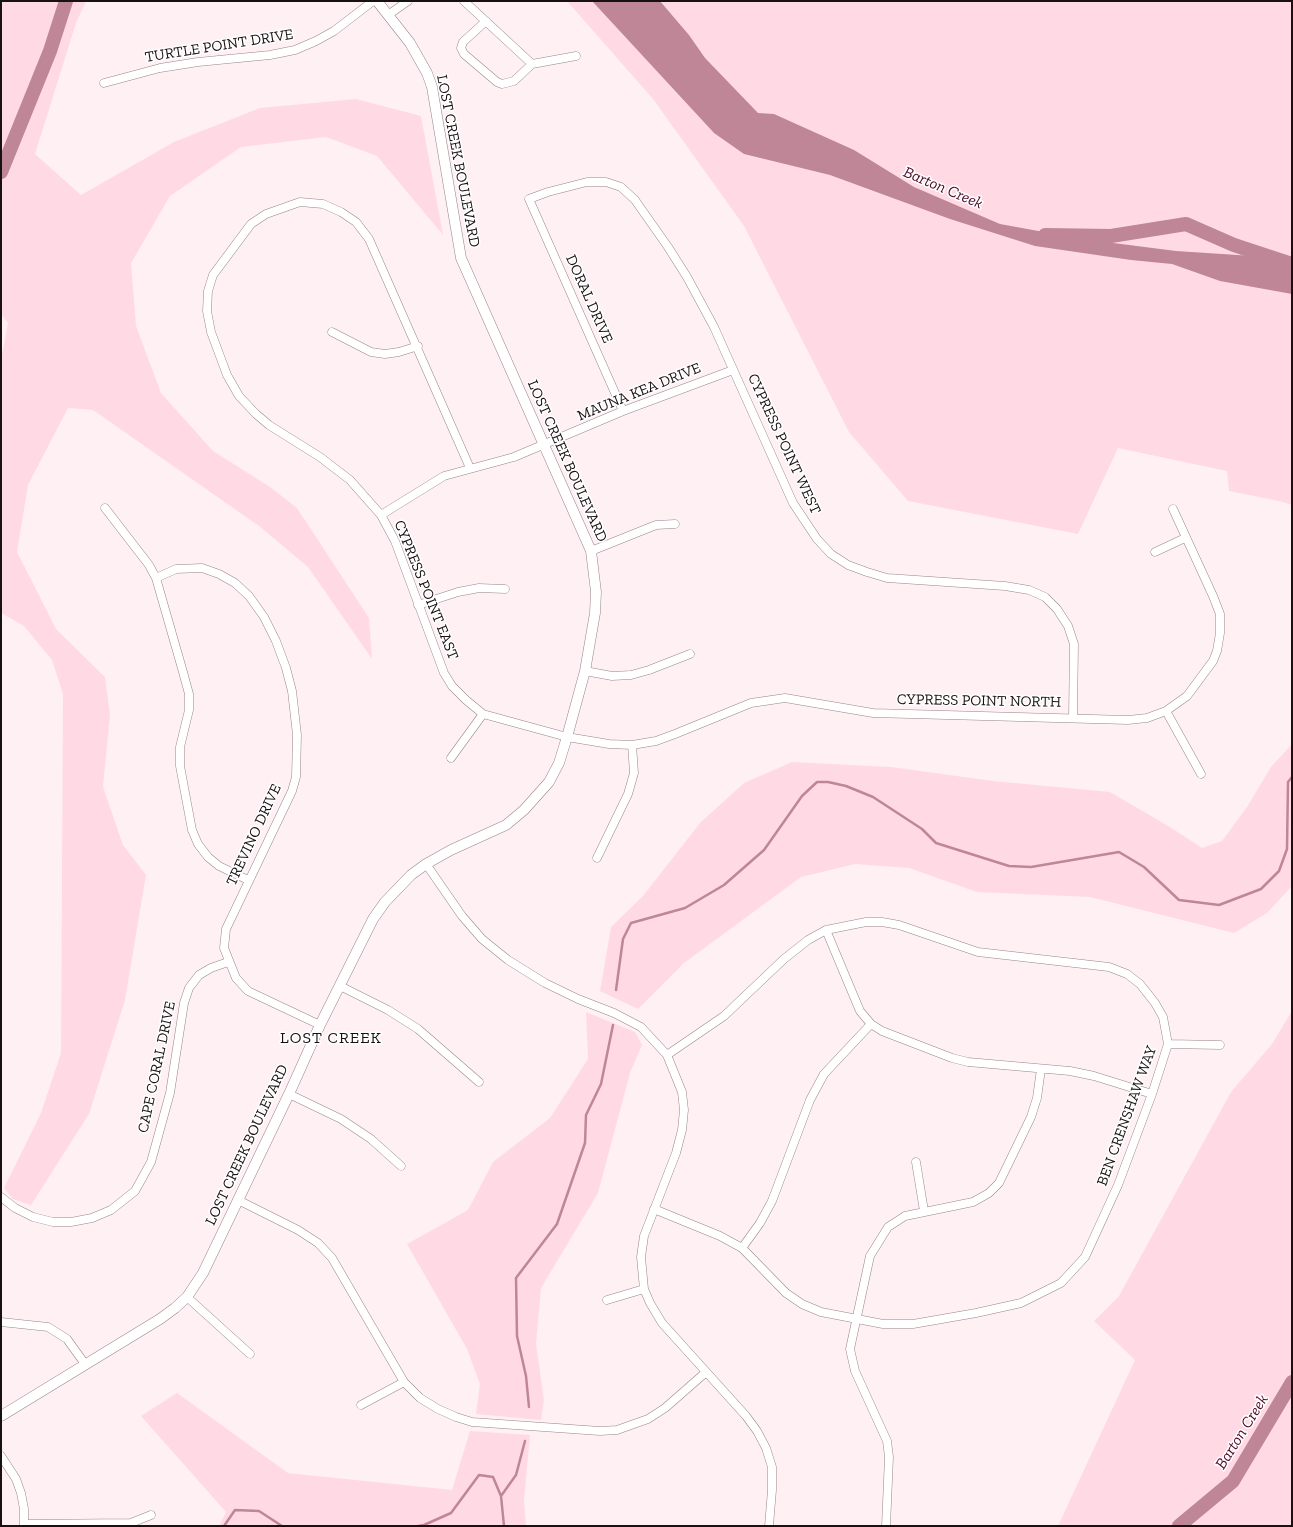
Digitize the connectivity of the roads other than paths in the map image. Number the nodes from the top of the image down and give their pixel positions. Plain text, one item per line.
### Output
1 (373, 1) edge
2 (377, 1) edge
3 (408, 1) edge
4 (464, 1) edge
5 (388, 15) junction
6 (486, 21) junction
7 (576, 56) dead end
8 (532, 64) junction
9 (104, 83) dead end
10 (529, 199) joint
11 (332, 332) dead end
12 (418, 346) junction
13 (733, 370) junction
14 (624, 411) junction
15 (545, 445) junction
16 (470, 468) junction
17 (105, 508) dead end
18 (1173, 509) dead end
19 (381, 516) junction
20 (675, 524) dead end
21 (1186, 538) junction
22 (591, 552) junction
23 (1155, 552) dead end
24 (156, 578) junction
25 (505, 589) dead end
26 (418, 605) junction
27 (690, 654) dead end
28 (585, 671) junction
29 (1166, 712) junction
30 (483, 714) junction
31 (1073, 717) junction
32 (567, 737) junction
33 (632, 745) junction
34 (451, 758) dead end
35 (1201, 774) dead end
36 (597, 858) dead end
37 (426, 864) junction
38 (248, 880) junction
39 (826, 930) junction
40 (228, 962) junction
41 (340, 986) junction
42 (871, 1024) junction
43 (320, 1025) junction
44 (1168, 1044) junction
45 (1220, 1045) dead end
46 (668, 1055) junction
47 (1041, 1069) junction
48 (480, 1082) dead end
49 (289, 1094) junction
50 (1152, 1094) junction
51 (916, 1162) dead end
52 (401, 1166) dead end
53 (1, 1197) edge
54 (238, 1200) junction
55 (654, 1209) junction
56 (924, 1211) junction
57 (742, 1248) junction
58 (644, 1289) junction
59 (186, 1297) junction
60 (607, 1300) dead end
61 (855, 1319) junction
62 (1, 1322) edge
63 (250, 1354) dead end
64 (85, 1364) junction
65 (705, 1373) junction
66 (404, 1382) junction
67 (361, 1405) dead end
68 (1, 1416) edge
69 (1, 1456) edge
70 (150, 1515) dead end
71 (25, 1525) edge
72 (768, 1526) edge
73 (886, 1526) edge

1 - 9 street, TURTLE POINT DRIVE
2 - 5 street, LOST CREEK BOULEVARD
3 - 5 street
4 - 6 street
5 - 15 street, LOST CREEK BOULEVARD
6 - 8 street
6 - 8 street
7 - 8 street
10 - 13 street, CYPRESS POINT WEST
10 - 14 street, DORAL DRIVE
11 - 12 street
12 - 16 street, CYPRESS POINT EAST
12 - 19 street, CYPRESS POINT EAST
13 - 14 street, MAUNA KEA DRIVE
13 - 31 street, CYPRESS POINT WEST
14 - 15 street, MAUNA KEA DRIVE
15 - 16 street, MAUNA KEA DRIVE
15 - 22 street, LOST CREEK BOULEVARD
16 - 19 street, MAUNA KEA DRIVE
17 - 24 street
18 - 21 street, CYPRESS POINT NORTH
19 - 26 street, CYPRESS POINT EAST
20 - 22 street
21 - 23 street
21 - 29 street, CYPRESS POINT NORTH
22 - 28 street, LOST CREEK BOULEVARD
24 - 38 street
24 - 38 street, TREVINO DRIVE
25 - 26 street
26 - 30 street, CYPRESS POINT EAST
27 - 28 street
28 - 32 street, LOST CREEK BOULEVARD
29 - 31 street, CYPRESS POINT NORTH
29 - 35 street
30 - 32 street, CYPRESS POINT EAST
30 - 34 street
31 - 33 street, CYPRESS POINT NORTH
32 - 33 street, CYPRESS POINT NORTH
32 - 37 street, LOST CREEK BOULEVARD
33 - 36 street
37 - 41 street, LOST CREEK BOULEVARD
37 - 46 street
38 - 40 street, TREVINO DRIVE
39 - 42 street
39 - 44 street, BEN CRENSHAW WAY
39 - 46 street, BEN CRENSHAW WAY
40 - 43 street, TREVINO DRIVE
40 - 53 street, CAPE CORAL DRIVE
41 - 43 street, LOST CREEK BOULEVARD
41 - 48 street
42 - 47 street
42 - 57 street
43 - 49 street, LOST CREEK BOULEVARD
44 - 45 street
44 - 50 street, BEN CRENSHAW WAY
46 - 55 street
47 - 50 street
47 - 56 street
49 - 52 street
49 - 54 street, LOST CREEK BOULEVARD
50 - 61 street, BEN CRENSHAW WAY
51 - 56 street
54 - 59 street, LOST CREEK BOULEVARD
54 - 66 street
55 - 57 street, BEN CRENSHAW WAY
55 - 58 street
56 - 61 street
57 - 61 street, BEN CRENSHAW WAY
58 - 60 street
58 - 65 street
59 - 63 street
59 - 64 street, LOST CREEK BOULEVARD
61 - 73 street
62 - 64 street
64 - 68 street, LOST CREEK BOULEVARD
65 - 66 street
65 - 72 street
66 - 67 street
69 - 71 street
70 - 71 street

